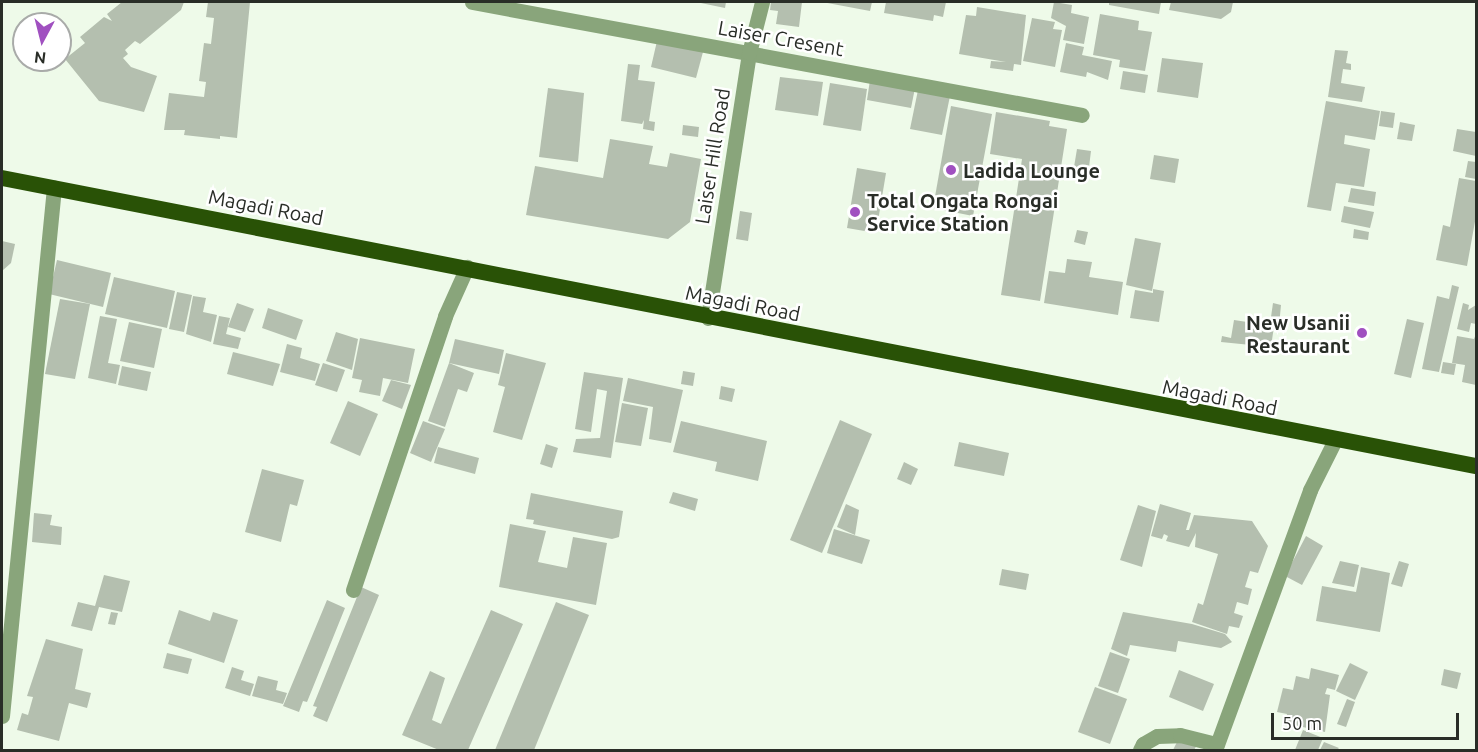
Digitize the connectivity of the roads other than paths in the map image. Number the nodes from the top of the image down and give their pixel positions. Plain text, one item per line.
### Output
1 (472, 2) edge
2 (762, 2) edge
3 (749, 53) junction
4 (1082, 115) dead end
5 (2, 178) edge
6 (54, 188) junction
7 (467, 267) junction
8 (708, 318) junction
9 (1335, 440) junction
10 (1476, 466) edge
11 (353, 590) dead end
12 (2, 716) edge
13 (1216, 747) edge
14 (1140, 750) edge

1 - 3 street, Laiser Cresent
2 - 3 street, Laiser Hill Road
3 - 4 street, Laiser Cresent
3 - 8 street, Laiser Hill Road
5 - 6 highway, Magadi Road
6 - 7 highway, Magadi Road
6 - 12 street
7 - 8 highway, Magadi Road
7 - 11 street
8 - 9 highway, Magadi Road
9 - 10 highway, Magadi Road
9 - 13 street
13 - 14 street

